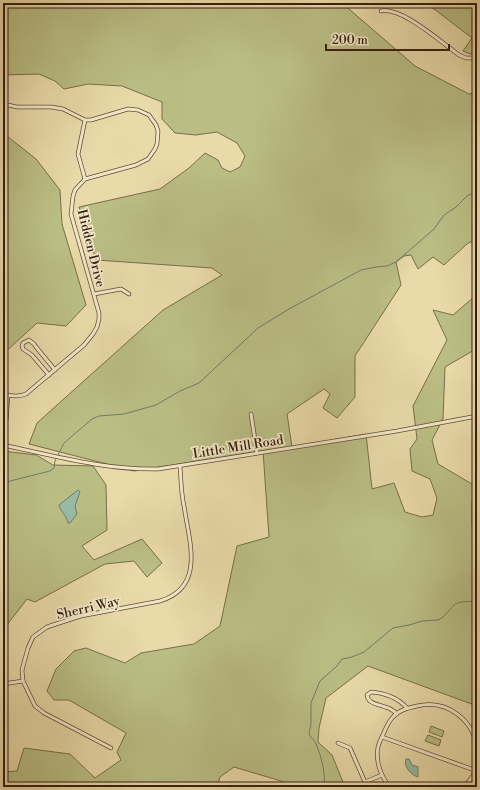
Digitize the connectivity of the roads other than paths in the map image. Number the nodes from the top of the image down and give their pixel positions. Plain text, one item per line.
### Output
1 (381, 11) dead end
2 (477, 58) edge
3 (3, 104) edge
4 (85, 120) junction
5 (85, 179) junction
6 (94, 294) junction
7 (129, 294) dead end
8 (55, 370) junction
9 (49, 375) junction
10 (3, 394) edge
11 (8, 395) junction
12 (251, 414) dead end
13 (477, 416) edge
14 (3, 428) edge
15 (3, 445) edge
16 (257, 453) junction
17 (180, 466) junction
18 (23, 681) junction
19 (3, 684) edge
20 (408, 708) junction
21 (397, 714) junction
22 (475, 732) edge
23 (382, 737) junction
24 (338, 743) dead end
25 (111, 748) dead end
26 (476, 770) edge
27 (382, 774) junction
28 (365, 782) junction
29 (222, 785) dead end
30 (229, 787) edge
31 (360, 787) edge
32 (390, 787) edge
33 (464, 787) edge

1 - 2 street
3 - 4 street
4 - 5 street
4 - 5 street
5 - 6 street, Hidden Drive
6 - 7 street
6 - 8 street, Hidden Drive
8 - 9 street, Hidden Drive
8 - 9 street
9 - 11 street, Hidden Drive
10 - 11 street, Hidden Drive
11 - 14 street
12 - 16 street
13 - 16 street, Little Mill Road
15 - 17 street, Little Mill Road
16 - 17 street, Little Mill Road
17 - 18 street, Sherri Way
18 - 19 street
18 - 25 street
20 - 21 street
20 - 21 street
20 - 22 street
21 - 23 street
22 - 26 street
23 - 26 street
23 - 27 street
24 - 28 street
26 - 33 street
27 - 28 street
27 - 32 street
28 - 31 street
29 - 30 street

